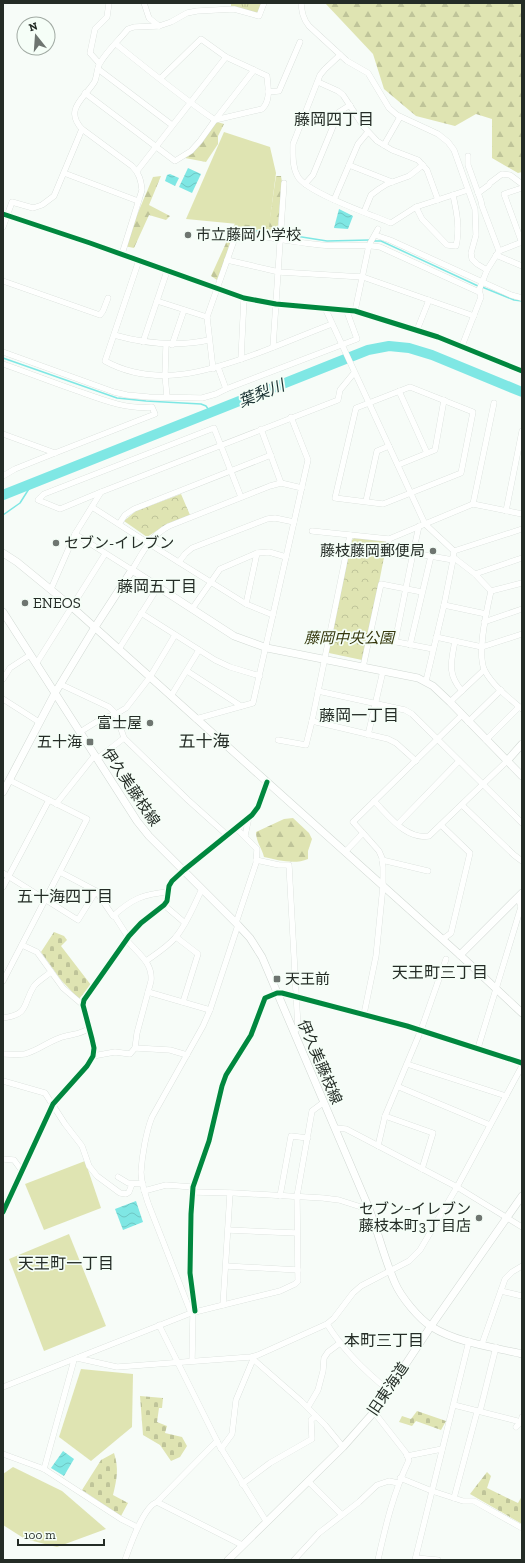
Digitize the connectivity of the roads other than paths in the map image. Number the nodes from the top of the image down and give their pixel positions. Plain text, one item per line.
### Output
1 (109, 3) edge
2 (144, 3) edge
3 (264, 3) edge
4 (301, 3) edge
5 (159, 26) junction
6 (300, 42) dead end
7 (116, 44) junction
8 (340, 55) junction
9 (226, 57) junction
10 (98, 66) junction
11 (254, 70) junction
12 (160, 79) junction
13 (318, 82) junction
14 (268, 92) junction
15 (85, 93) junction
16 (190, 103) junction
17 (350, 105) junction
18 (400, 117) junction
19 (215, 120) junction
20 (172, 125) junction
21 (82, 128) junction
22 (368, 132) junction
23 (384, 145) junction
24 (155, 148) junction
25 (468, 156) dead end
26 (349, 165) junction
27 (423, 165) junction
28 (137, 171) junction
29 (64, 173) junction
30 (392, 182) junction
31 (284, 183) dead end
32 (305, 184) junction
33 (522, 184) edge
34 (522, 188) edge
35 (468, 190) junction
36 (478, 193) junction
37 (453, 195) junction
38 (334, 200) junction
39 (438, 200) junction
40 (138, 201) junction
41 (416, 207) junction
42 (364, 212) junction
43 (5, 215) edge
44 (3, 227) edge
45 (378, 229) dead end
46 (375, 235) junction
47 (280, 239) junction
48 (522, 242) edge
49 (370, 245) junction
50 (498, 253) junction
51 (122, 254) junction
52 (139, 260) junction
53 (227, 260) junction
54 (522, 266) edge
55 (487, 270) junction
56 (167, 271) junction
57 (279, 272) junction
58 (362, 277) junction
59 (3, 281) edge
60 (481, 282) junction
61 (217, 288) junction
62 (479, 292) junction
63 (108, 298) dead end
64 (244, 298) junction
65 (522, 298) edge
66 (157, 300) junction
67 (429, 300) junction
68 (276, 304) junction
69 (325, 308) junction
70 (346, 309) junction
71 (184, 310) junction
72 (355, 311) junction
73 (474, 316) junction
74 (206, 317) junction
75 (332, 324) junction
76 (418, 330) junction
77 (114, 335) junction
78 (209, 340) junction
79 (143, 342) junction
80 (341, 344) junction
81 (169, 345) junction
82 (462, 346) junction
83 (273, 347) junction
84 (3, 352) edge
85 (241, 359) junction
86 (3, 364) edge
87 (216, 368) junction
88 (522, 371) edge
89 (354, 373) junction
90 (165, 375) junction
91 (226, 389) junction
92 (399, 391) junction
93 (167, 397) junction
94 (444, 400) junction
95 (369, 402) junction
96 (494, 403) dead end
97 (291, 417) junction
98 (260, 429) junction
99 (522, 431) edge
100 (3, 434) edge
101 (220, 445) junction
102 (389, 446) junction
103 (55, 453) junction
104 (427, 453) junction
105 (271, 455) junction
106 (398, 465) junction
107 (230, 471) junction
108 (3, 476) edge
109 (281, 483) junction
110 (302, 488) junction
111 (101, 492) junction
112 (412, 493) junction
113 (241, 497) junction
114 (366, 501) junction
115 (473, 504) junction
116 (92, 507) junction
117 (506, 511) junction
118 (522, 514) edge
119 (294, 522) junction
120 (119, 524) junction
121 (422, 525) junction
122 (522, 528) edge
123 (312, 531) dead end
124 (74, 534) junction
125 (350, 535) junction
126 (389, 538) junction
127 (148, 543) junction
128 (3, 553) edge
129 (413, 553) junction
130 (105, 554) junction
131 (257, 554) junction
132 (430, 556) junction
133 (453, 556) junction
134 (286, 557) junction
135 (522, 558) edge
136 (179, 562) junction
137 (132, 570) junction
138 (475, 574) junction
139 (210, 582) junction
140 (522, 583) edge
141 (158, 587) junction
142 (406, 588) junction
143 (51, 589) junction
144 (491, 591) junction
145 (422, 592) junction
146 (246, 604) junction
147 (444, 605) junction
148 (72, 607) junction
149 (192, 609) junction
150 (522, 609) edge
151 (3, 612) edge
152 (141, 613) junction
153 (486, 614) junction
154 (273, 615) junction
155 (484, 622) junction
156 (95, 627) junction
157 (522, 634) edge
158 (175, 635) junction
159 (371, 637) junction
160 (436, 637) junction
161 (455, 641) junction
162 (395, 642) junction
163 (410, 645) junction
164 (482, 647) junction
165 (267, 648) junction
166 (119, 649) junction
167 (433, 649) junction
168 (199, 650) junction
169 (30, 655) junction
170 (325, 659) junction
171 (36, 664) junction
172 (363, 667) junction
173 (484, 670) junction
174 (187, 671) junction
175 (383, 671) junction
176 (260, 676) junction
177 (150, 677) junction
178 (3, 679) edge
179 (426, 681) junction
180 (60, 684) junction
181 (500, 690) junction
182 (318, 691) junction
183 (462, 691) junction
184 (55, 693) junction
185 (171, 696) junction
186 (3, 699) edge
187 (450, 702) junction
188 (376, 703) junction
189 (241, 706) junction
190 (521, 708) edge
191 (116, 714) junction
192 (462, 715) junction
193 (196, 719) junction
194 (312, 721) junction
195 (39, 722) junction
196 (468, 722) junction
197 (80, 732) junction
198 (368, 735) junction
199 (124, 738) junction
200 (438, 739) junction
201 (278, 740) dead end
202 (486, 740) junction
203 (522, 744) edge
204 (96, 757) junction
205 (416, 761) junction
206 (459, 761) junction
207 (507, 761) junction
208 (522, 776) edge
209 (9, 780) junction
210 (267, 782) junction
211 (483, 784) junction
212 (3, 792) edge
213 (49, 800) junction
214 (374, 801) junction
215 (56, 804) junction
216 (462, 805) junction
217 (250, 816) junction
218 (522, 823) edge
219 (398, 824) junction
220 (441, 825) junction
221 (236, 828) junction
222 (363, 833) junction
223 (227, 835) junction
224 (245, 836) junction
225 (345, 852) junction
226 (256, 860) junction
227 (382, 860) junction
228 (522, 861) edge
229 (184, 870) junction
230 (428, 871) dead end
231 (60, 872) junction
232 (6, 875) edge
233 (383, 886) junction
234 (3, 887) edge
235 (202, 889) junction
236 (96, 891) junction
237 (168, 892) junction
238 (520, 895) edge
239 (45, 900) junction
240 (164, 906) junction
241 (114, 914) junction
242 (185, 923) junction
243 (237, 924) junction
244 (176, 937) junction
245 (127, 938) junction
246 (443, 940) junction
247 (22, 945) junction
248 (460, 955) junction
249 (446, 959) dead end
250 (146, 961) junction
251 (51, 972) junction
252 (3, 981) edge
253 (495, 988) junction
254 (148, 992) junction
255 (277, 993) junction
256 (297, 997) junction
257 (183, 1002) junction
258 (83, 1005) junction
259 (210, 1010) junction
260 (522, 1013) edge
261 (364, 1014) junction
262 (3, 1018) edge
263 (89, 1028) junction
264 (421, 1030) junction
265 (294, 1031) junction
266 (135, 1048) junction
267 (478, 1048) junction
268 (3, 1054) edge
269 (187, 1055) junction
270 (93, 1056) junction
271 (408, 1064) junction
272 (522, 1065) edge
273 (3, 1081) edge
274 (398, 1087) junction
275 (506, 1096) junction
276 (324, 1102) junction
277 (53, 1104) junction
278 (385, 1116) junction
279 (490, 1125) junction
280 (334, 1128) junction
281 (308, 1138) junction
282 (378, 1146) junction
283 (3, 1159) edge
284 (422, 1169) junction
285 (22, 1171) junction
286 (118, 1177) dead end
287 (132, 1184) junction
288 (143, 1184) junction
289 (457, 1187) junction
290 (193, 1190) junction
291 (144, 1191) junction
292 (230, 1193) junction
293 (280, 1196) junction
294 (297, 1196) junction
295 (522, 1196) edge
296 (368, 1206) junction
297 (3, 1212) edge
298 (506, 1217) junction
299 (522, 1227) edge
300 (228, 1230) junction
301 (297, 1233) junction
302 (226, 1266) junction
303 (522, 1266) edge
304 (298, 1270) junction
305 (391, 1271) junction
306 (501, 1291) junction
307 (522, 1296) edge
308 (223, 1305) junction
309 (193, 1312) junction
310 (327, 1324) junction
311 (159, 1325) junction
312 (431, 1326) junction
313 (469, 1341) junction
314 (340, 1343) junction
315 (482, 1344) junction
316 (496, 1347) junction
317 (522, 1354) edge
318 (253, 1358) junction
319 (75, 1359) junction
320 (192, 1361) junction
321 (178, 1363) junction
322 (3, 1387) edge
323 (388, 1390) junction
324 (454, 1405) junction
325 (308, 1408) junction
326 (478, 1411) junction
327 (374, 1412) junction
328 (316, 1416) junction
329 (521, 1420) edge
330 (516, 1427) dead end
331 (217, 1441) junction
332 (343, 1447) junction
333 (442, 1448) junction
334 (221, 1449) junction
335 (3, 1454) edge
336 (407, 1456) junction
337 (44, 1469) junction
338 (308, 1481) junction
339 (399, 1481) junction
340 (242, 1484) junction
341 (432, 1491) junction
342 (454, 1498) junction
343 (157, 1502) junction
344 (342, 1515) junction
345 (266, 1522) junction
346 (137, 1527) junction
347 (522, 1528) edge
348 (242, 1545) junction
349 (415, 1559) edge
350 (124, 1560) edge
351 (228, 1560) edge
352 (294, 1560) edge
353 (378, 1560) edge
354 (438, 1560) edge

1 - 10 street
2 - 5 street
3 - 5 street
4 - 8 street
5 - 7 street
6 - 14 street
7 - 10 street
7 - 12 street
8 - 13 street
8 - 18 street
9 - 11 street
9 - 12 street
9 - 16 street
10 - 15 street
10 - 20 street
11 - 14 street
11 - 19 street
12 - 16 street
13 - 17 street
13 - 32 street
14 - 19 street
15 - 21 street
15 - 24 street
16 - 19 street
16 - 20 street
17 - 22 street
17 - 32 street
18 - 23 street
18 - 35 street
19 - 24 street
20 - 24 street
21 - 28 street
21 - 29 street
22 - 23 street
22 - 26 street
23 - 27 street
24 - 28 street
25 - 36 street
26 - 30 street
26 - 38 street
27 - 30 street
27 - 39 street
28 - 40 street
29 - 40 street
29 - 43 street
30 - 42 street
31 - 47 street
32 - 38 street
33 - 36 street
34 - 48 street
35 - 37 street
35 - 55 street
36 - 50 street
37 - 39 street
37 - 41 street
38 - 42 street
39 - 41 street
40 - 51 street
41 - 42 street
43 - 44 street
43 - 51 street
45 - 46 street
46 - 49 street
46 - 60 street
47 - 49 street
47 - 53 street
47 - 57 street
48 - 50 street
49 - 58 street
49 - 62 street
50 - 54 street
50 - 55 street
51 - 52 street
52 - 56 street
52 - 77 street
53 - 57 street
53 - 61 street
55 - 60 street
56 - 61 street
56 - 66 street
57 - 58 street
57 - 68 street
58 - 67 street
58 - 72 street
59 - 63 street
60 - 62 street
60 - 65 street
61 - 64 street
61 - 74 street
62 - 73 street
64 - 68 street
64 - 85 street
66 - 71 street
66 - 79 street
67 - 73 street
67 - 76 street
68 - 69 street
68 - 83 street
69 - 70 street
69 - 75 street
70 - 72 street
70 - 80 street
71 - 74 street
71 - 81 street
72 - 76 street
73 - 82 street
74 - 78 street
75 - 80 street
75 - 83 street
76 - 82 street
77 - 79 street
77 - 90 street
78 - 81 street
78 - 87 street
79 - 81 street
80 - 89 street
80 - 91 street
81 - 90 street
82 - 88 street
83 - 85 street
84 - 93 street
85 - 87 street
86 - 103 street
87 - 90 street
87 - 91 street
89 - 95 street
89 - 97 street
90 - 93 street
91 - 93 street
92 - 94 street
92 - 95 street
92 - 104 street
94 - 104 street
94 - 112 street
95 - 102 street
95 - 114 street
96 - 115 street
97 - 98 street
97 - 110 street
98 - 101 street
98 - 105 street
99 - 117 street
100 - 103 street
101 - 107 street
101 - 111 street
101 - 111 street
102 - 106 street
102 - 114 street
103 - 108 street
104 - 106 street
105 - 107 street
105 - 109 street
106 - 112 street
107 - 113 street
107 - 120 street
109 - 110 street
109 - 113 street
110 - 119 street
111 - 116 street
112 - 114 street
112 - 121 street
113 - 127 street
115 - 117 street
115 - 121 street
116 - 120 street
116 - 124 street
117 - 118 street
119 - 134 street
119 - 136 street
120 - 127 street
121 - 126 street
121 - 129 street
121 - 133 street
122 - 133 street
123 - 125 street
124 - 130 street
124 - 143 street
125 - 126 street
125 - 170 street
126 - 129 street
127 - 136 street
127 - 137 street
128 - 143 main road
129 - 132 street
129 - 142 street
130 - 137 street
130 - 148 street
131 - 134 street
131 - 139 street
131 - 146 street
132 - 133 street
132 - 145 street
133 - 138 street
133 - 147 street
134 - 154 street
135 - 138 street
136 - 139 street
137 - 141 main road
137 - 156 main road
138 - 144 street
139 - 146 street
139 - 149 street
140 - 144 street
141 - 149 main road
141 - 152 street
142 - 145 street
142 - 159 street
142 - 162 street
143 - 148 main road
144 - 153 street
145 - 163 street
146 - 154 street
147 - 153 street
147 - 160 street
148 - 156 main road
148 - 171 street
149 - 165 main road
150 - 155 street
151 - 169 main road, 伊久美藤枝線
152 - 158 street
152 - 166 street
153 - 155 street
154 - 165 street
155 - 164 street
156 - 166 main road
156 - 180 main road
157 - 164 street
158 - 168 street
158 - 177 street
159 - 162 street
159 - 172 street
160 - 161 street
160 - 167 street
161 - 164 street
161 - 183 street
162 - 163 street
163 - 167 street
164 - 173 street
165 - 170 main road
165 - 176 street
166 - 177 main road
167 - 179 street
168 - 174 street
168 - 176 street
169 - 171 main road, 伊久美藤枝線
169 - 178 street
170 - 172 main road
170 - 182 street
171 - 184 main road, 伊久美藤枝線
172 - 175 main road
173 - 181 street
173 - 183 street
174 - 185 street
174 - 189 street
175 - 179 main road
175 - 188 street
176 - 189 street
177 - 185 main road
177 - 191 street
179 - 187 main road
180 - 184 main road
180 - 191 street
181 - 190 street
181 - 196 street
182 - 188 street
182 - 194 street
183 - 187 street
184 - 195 main road
184 - 197 main road, 伊久美藤枝線
185 - 193 main road
186 - 195 street
187 - 192 main road
188 - 198 street
188 - 200 street
189 - 193 street
190 - 202 street
191 - 197 street
191 - 199 street
192 - 196 main road
192 - 200 street
193 - 210 main road
194 - 198 street
194 - 201 street
195 - 209 main road
196 - 202 main road
197 - 204 main road, 伊久美藤枝線
198 - 205 street
199 - 204 street
199 - 223 street
200 - 205 street
200 - 206 street
202 - 207 main road
203 - 207 main road
204 - 215 street
204 - 229 main road, 伊久美藤枝線
205 - 214 street
206 - 211 street
206 - 219 street
207 - 208 main road
207 - 211 street
209 - 212 main road
209 - 213 street
210 - 217 street
210 - 225 main road
211 - 216 street
211 - 218 street
213 - 215 street
213 - 232 street
214 - 219 street
214 - 222 street
215 - 231 street
216 - 220 street
216 - 228 street
217 - 221 street
217 - 224 street
219 - 220 street
220 - 246 street
221 - 223 street
221 - 224 street
222 - 225 street
222 - 227 street
223 - 229 street
224 - 226 street
225 - 233 main road
226 - 243 street
226 - 256 street
227 - 230 street
227 - 233 street
229 - 235 main road, 伊久美藤枝線
229 - 237 street
231 - 236 street
231 - 239 street
232 - 234 street
232 - 239 street
233 - 246 main road
233 - 261 street
235 - 242 street
235 - 243 main road, 伊久美藤枝線
236 - 239 street
236 - 241 street
237 - 240 street
237 - 241 street
238 - 248 main road
238 - 253 street
239 - 247 street
240 - 242 street
240 - 245 street
241 - 245 street
242 - 244 street
243 - 255 main road, 伊久美藤枝線
243 - 259 street
244 - 250 street
244 - 257 street
245 - 250 street
245 - 258 street
246 - 248 main road
247 - 251 street
247 - 252 street
248 - 253 main road
249 - 264 street
250 - 254 street
251 - 258 street
251 - 262 street
253 - 260 main road
253 - 267 street
254 - 257 street
254 - 266 street
255 - 256 street
255 - 265 main road, 伊久美藤枝線
255 - 290 street
256 - 261 street
256 - 265 street
257 - 259 street
258 - 263 street
259 - 269 street
261 - 264 street
263 - 268 street
263 - 270 street
264 - 267 street
264 - 271 street
265 - 276 main road, 伊久美藤枝線
266 - 269 street
266 - 270 street
267 - 272 street
269 - 288 street
270 - 277 street
271 - 274 street
271 - 275 street
272 - 275 street
273 - 277 street
274 - 278 street
274 - 279 street
275 - 279 street
276 - 280 main road, 伊久美藤枝線
276 - 281 street
277 - 285 street
277 - 287 street
278 - 282 street
278 - 284 street
279 - 289 street
280 - 282 street
280 - 296 main road, 伊久美藤枝線
281 - 293 street
281 - 294 street
282 - 284 street
283 - 285 street
284 - 289 street
285 - 297 street
286 - 287 street
287 - 288 street
288 - 291 street
289 - 298 street
289 - 305 street
290 - 291 street
290 - 292 street
290 - 309 street
291 - 309 street
292 - 293 street
292 - 300 street
293 - 294 street
294 - 296 street
294 - 301 street
295 - 298 main road, 旧東海道
296 - 305 main road, 伊久美藤枝線
298 - 299 street
298 - 312 main road, 旧東海道
300 - 301 street
300 - 302 street
301 - 304 street
302 - 304 street
302 - 308 street
303 - 306 street
304 - 308 street
305 - 310 street
305 - 312 main road, 伊久美藤枝線
306 - 307 street
306 - 315 street
308 - 309 street
309 - 311 street
309 - 320 street
310 - 314 street
310 - 318 street
311 - 319 street
311 - 321 street
312 - 313 main road, 伊久美藤枝線
312 - 323 main road, 旧東海道
313 - 315 main road, 伊久美藤枝線
313 - 324 street
314 - 323 street
314 - 325 street
315 - 316 main road, 伊久美藤枝線
316 - 317 main road, 伊久美藤枝線
316 - 326 street
318 - 320 street
318 - 325 street
318 - 334 street
319 - 321 street
319 - 322 street
319 - 337 street
320 - 321 street
321 - 331 street
323 - 327 main road, 旧東海道
324 - 326 street
324 - 333 street
325 - 328 street
326 - 329 street
326 - 342 street
327 - 332 main road, 旧東海道
327 - 336 street
328 - 332 street
328 - 340 street
329 - 330 street
331 - 334 street
331 - 343 street
332 - 338 main road, 旧東海道
333 - 336 street
333 - 341 street
334 - 340 street
335 - 337 street
336 - 339 street
337 - 346 street
338 - 344 street
338 - 345 main road, 旧東海道
339 - 341 street
339 - 344 street
339 - 353 street
340 - 345 street
341 - 342 street
341 - 349 street
342 - 347 street
343 - 346 street
343 - 348 street
344 - 352 street
345 - 348 main road, 旧東海道
346 - 350 street
348 - 351 main road, 旧東海道
349 - 354 street

